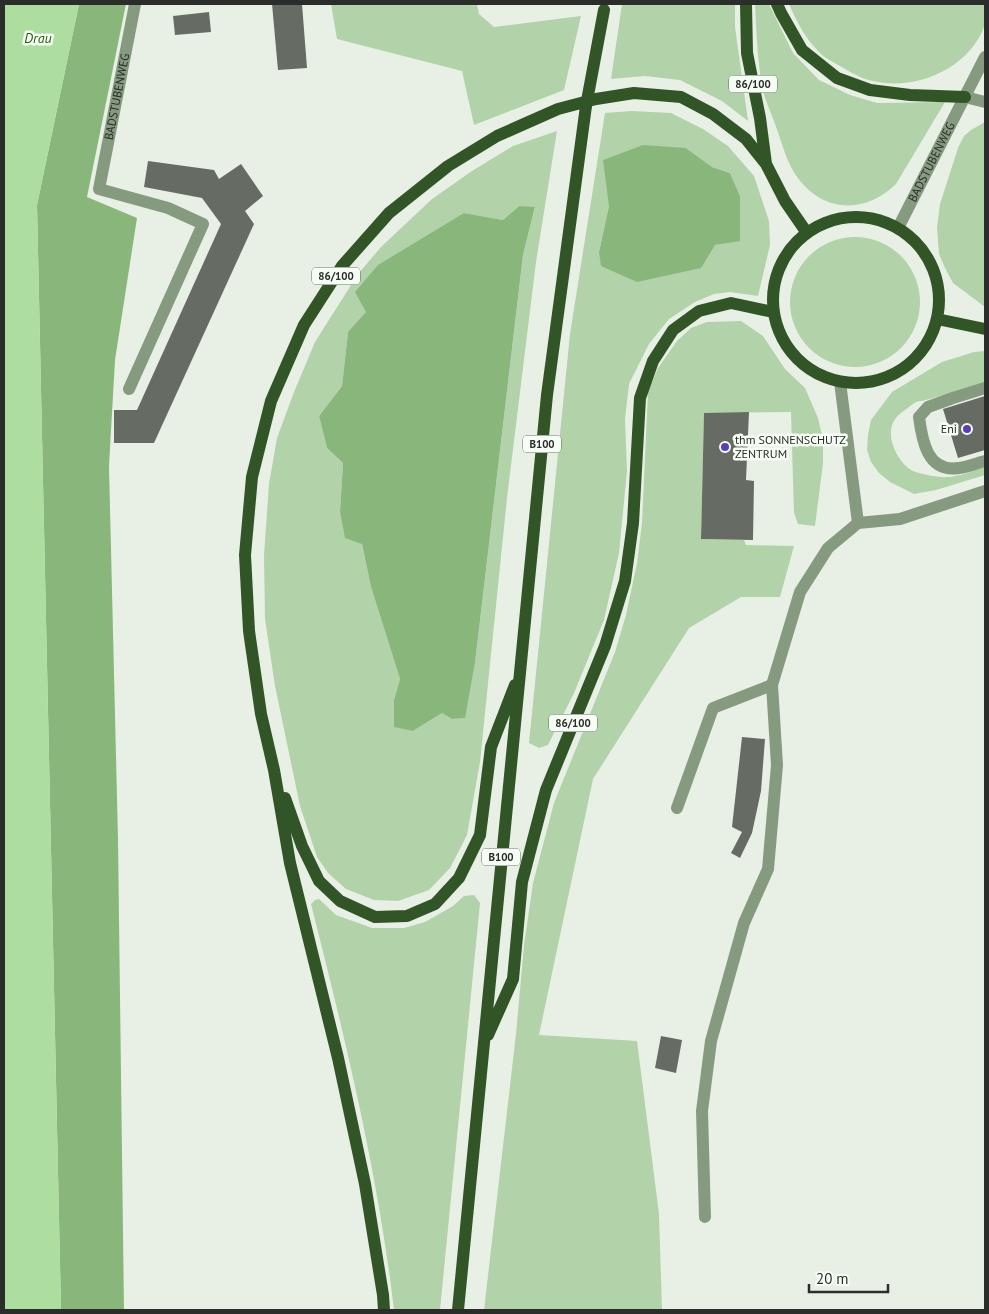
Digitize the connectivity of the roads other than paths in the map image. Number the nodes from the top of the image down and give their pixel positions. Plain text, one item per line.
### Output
1 (135, 4) edge
2 (746, 4) edge
3 (777, 4) edge
4 (604, 7) edge
5 (985, 57) edge
6 (964, 97) junction
7 (985, 102) edge
8 (766, 164) junction
9 (898, 228) junction
10 (807, 233) junction
11 (773, 312) junction
12 (937, 319) junction
13 (985, 329) edge
14 (840, 382) junction
15 (985, 388) edge
16 (129, 389) dead end
17 (985, 461) edge
18 (985, 492) edge
19 (858, 523) junction
20 (521, 671) junction
21 (772, 685) junction
22 (274, 770) junction
23 (677, 808) dead end
24 (484, 1044) junction
25 (705, 1217) dead end
26 (384, 1310) edge
27 (458, 1310) edge

1 - 16 street, BADSTUBENWEG
2 - 8 main road, 86/100
3 - 6 main road
4 - 20 main road, B100, bridge
5 - 6 street, BADSTUBENWEG
6 - 7 street
6 - 9 street, BADSTUBENWEG
8 - 10 main road, 86/100
8 - 22 main road, 86/100
9 - 10 main road
9 - 12 main road
10 - 11 main road
11 - 14 main road
11 - 24 main road, 86/100
12 - 13 main road
12 - 14 main road
14 - 19 street
15 - 17 street
18 - 19 street
19 - 21 street
20 - 22 main road, 86/100
20 - 24 main road, B100
21 - 23 street
21 - 25 street
22 - 26 main road, 86/100
24 - 27 main road, B100

